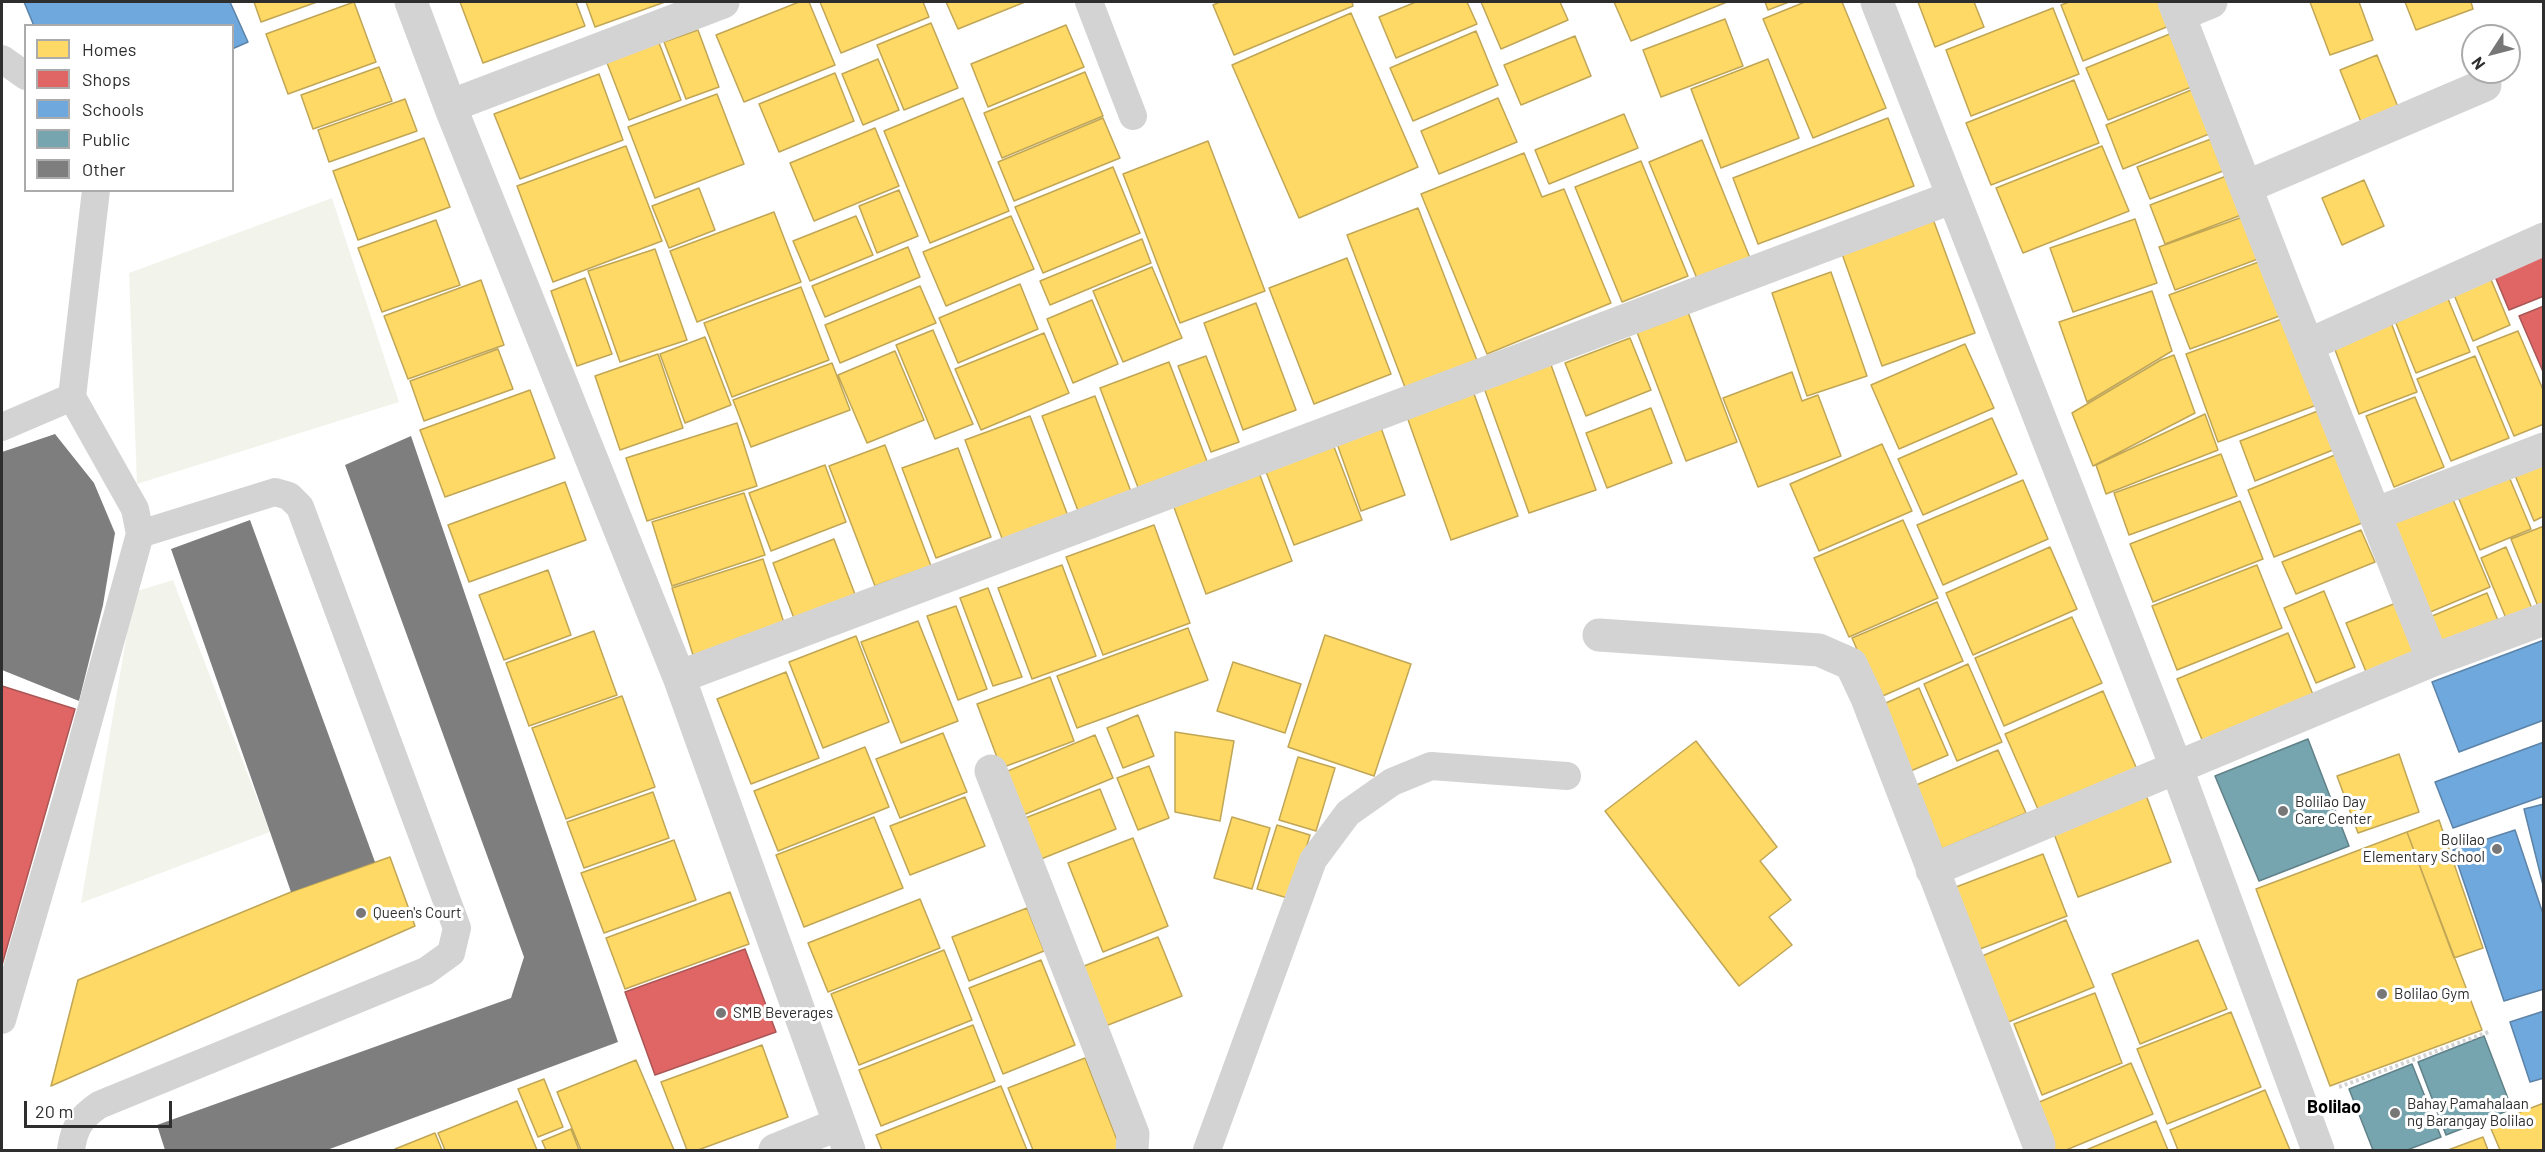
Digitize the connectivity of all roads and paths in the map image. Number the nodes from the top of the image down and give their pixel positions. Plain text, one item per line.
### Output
1 (411, 2) edge
2 (723, 2) edge
3 (1089, 2) edge
4 (1877, 2) edge
5 (2211, 2) edge
6 (2177, 8) edge
7 (2, 59) edge
8 (24, 75) edge
9 (2485, 85) dead end
10 (450, 106) junction
11 (1133, 116) dead end
12 (2246, 187) junction
13 (96, 192) edge
14 (1953, 197) junction
15 (2544, 239) edge
16 (2308, 345) junction
17 (72, 397) junction
18 (2, 427) edge
19 (2544, 449) edge
20 (2375, 514) junction
21 (140, 534) junction
22 (2544, 619) edge
23 (1599, 634) dead end
24 (2433, 660) junction
25 (679, 677) junction
26 (2177, 769) junction
27 (991, 771) dead end
28 (1567, 776) dead end
29 (1932, 870) junction
30 (2, 1020) edge
31 (2491, 1031) dead end
32 (2300, 1101) junction
33 (844, 1137) edge
34 (2039, 1145) dead end
35 (71, 1150) edge
36 (774, 1150) edge
37 (1132, 1150) edge
38 (1207, 1150) edge
39 (2318, 1150) edge

1 - 10 street
2 - 10 street
3 - 11 lane
4 - 14 street
5 - 6 street
6 - 12 street
7 - 8 lane
9 - 12 street
10 - 25 street
12 - 16 street
13 - 17 lane
14 - 25 street
14 - 26 street
15 - 16 street
16 - 20 street
17 - 18 lane
17 - 21 lane
19 - 20 street
20 - 24 street
21 - 30 lane
21 - 35 lane
22 - 24 street
23 - 29 street
24 - 26 street
25 - 33 street
26 - 29 street
26 - 32 street
27 - 37 street
28 - 38 lane
29 - 34 street
31 - 32 path
32 - 39 street
33 - 36 street

